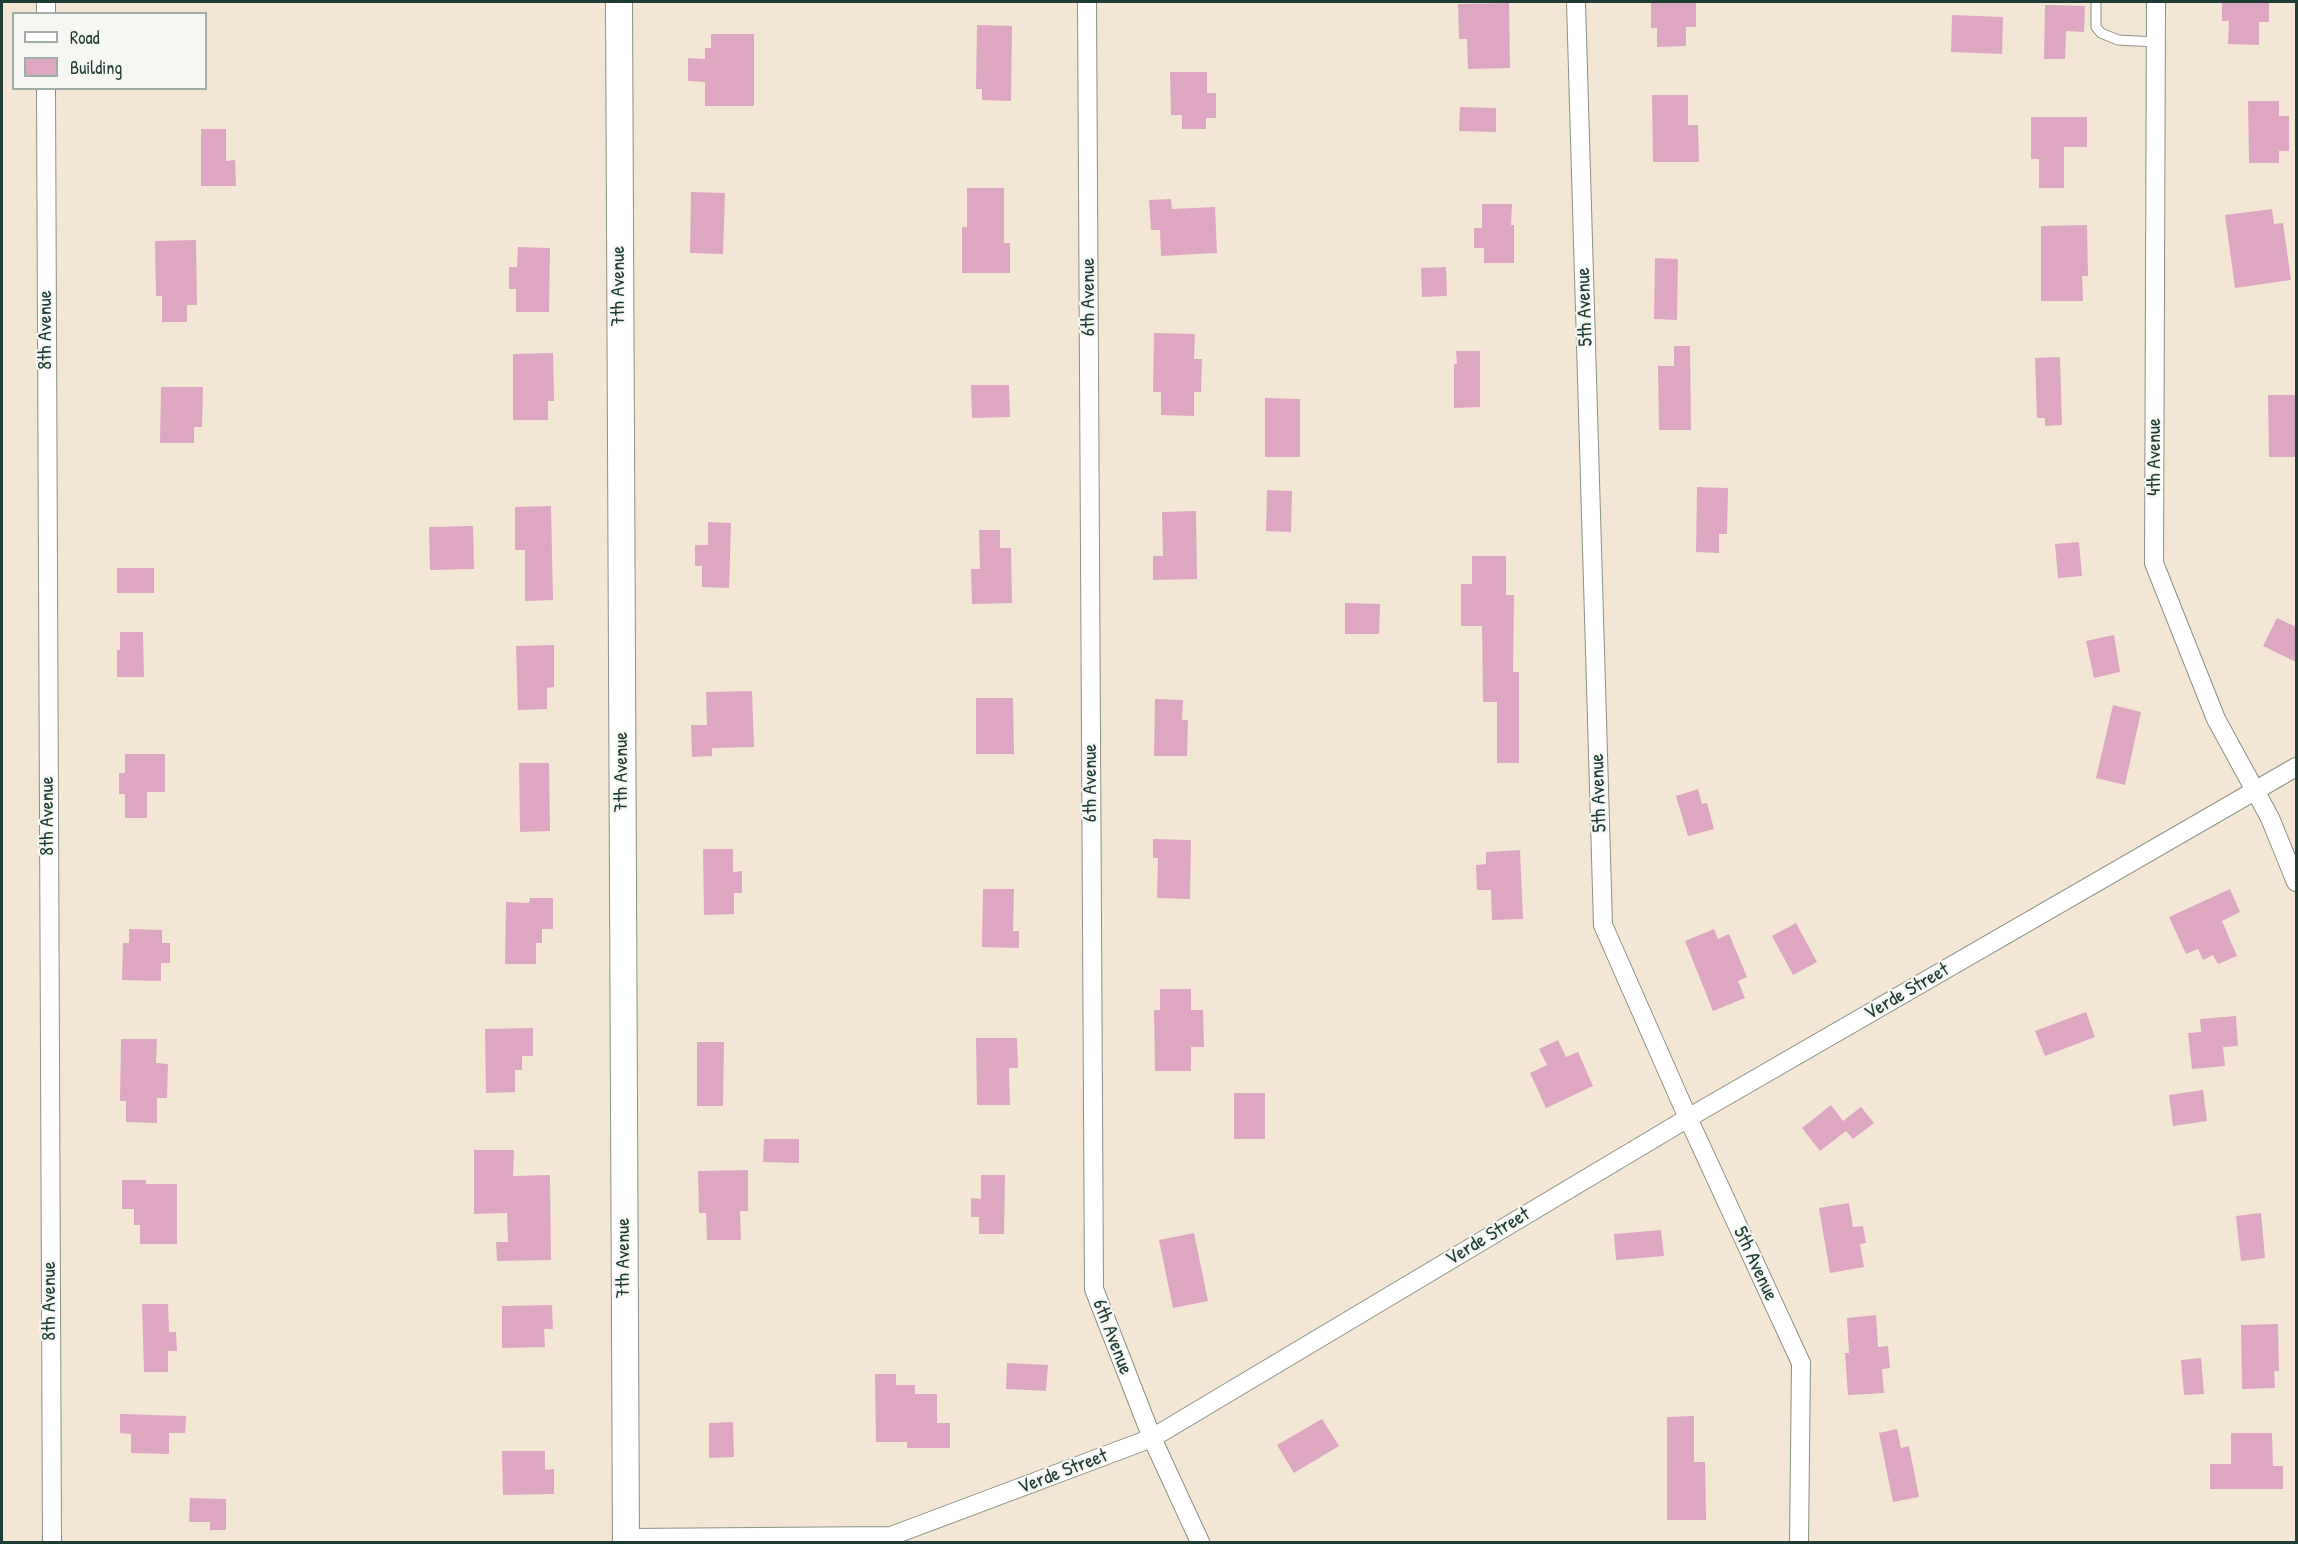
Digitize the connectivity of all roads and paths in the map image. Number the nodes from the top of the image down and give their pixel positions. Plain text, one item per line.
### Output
1 (619, 2) edge
2 (1087, 2) edge
3 (1576, 2) edge
4 (2096, 2) edge
5 (2156, 2) edge
6 (2156, 42) junction
7 (45, 90) edge
8 (2296, 767) edge
9 (2254, 792) junction
10 (2296, 882) edge
11 (1688, 1118) junction
12 (1152, 1438) junction
13 (626, 1540) edge
14 (52, 1542) edge
15 (1200, 1542) edge
16 (1799, 1542) edge

1 - 13 street, 7th Avenue
2 - 12 street, 6th Avenue
3 - 11 street, 5th Avenue
4 - 6 lane
5 - 6 street, 4th Avenue
6 - 9 street, 4th Avenue
7 - 14 street, 8th Avenue
8 - 9 street, Verde Street
9 - 10 street, 4th Avenue
9 - 11 street, Verde Street
11 - 12 street, Verde Street
11 - 16 street, 5th Avenue
12 - 13 street, Verde Street
12 - 15 street, 6th Avenue

